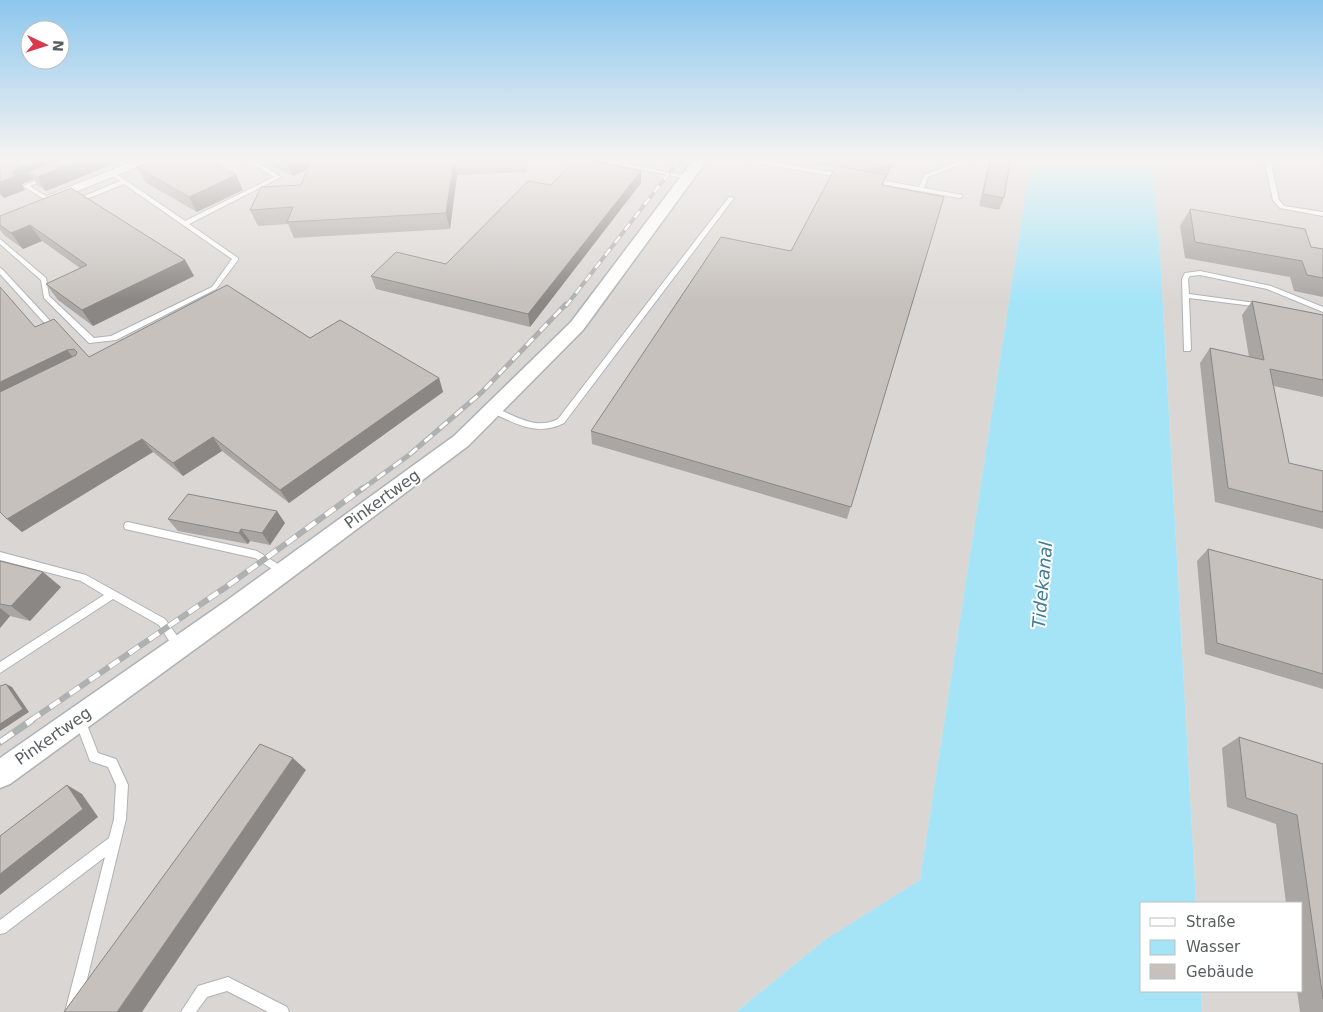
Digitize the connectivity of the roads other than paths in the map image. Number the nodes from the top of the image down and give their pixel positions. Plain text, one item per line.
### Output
1 (159, 206) edge
2 (219, 206) edge
3 (662, 206) edge
4 (726, 206) edge
5 (1281, 206) edge
6 (1323, 214) edge
7 (184, 224) junction
8 (0, 241) edge
9 (0, 270) edge
10 (1185, 295) junction
11 (1268, 307) edge
12 (1323, 310) edge
13 (1314, 316) edge
14 (1323, 318) edge
15 (51, 326) edge
16 (1187, 349) dead end
17 (493, 410) junction
18 (128, 526) dead end
19 (0, 556) edge
20 (283, 572) junction
21 (113, 594) junction
22 (179, 647) junction
23 (0, 668) edge
24 (79, 718) junction
25 (0, 774) edge
26 (114, 842) junction
27 (0, 928) edge
28 (72, 1012) edge
29 (188, 1012) edge
30 (282, 1012) edge

1 - 7 lane
2 - 7 lane
3 - 17 street, Pinkertweg
4 - 17 lane
5 - 6 lane
7 - 8 lane
9 - 15 lane
10 - 11 lane
10 - 12 lane
10 - 16 lane
13 - 14 lane
17 - 20 street, Pinkertweg
18 - 20 lane
19 - 21 lane
20 - 22 street, Pinkertweg
21 - 22 lane
21 - 23 lane
22 - 24 street, Pinkertweg
24 - 25 street, Pinkertweg
24 - 26 lane
26 - 27 lane
26 - 28 lane
29 - 30 lane

